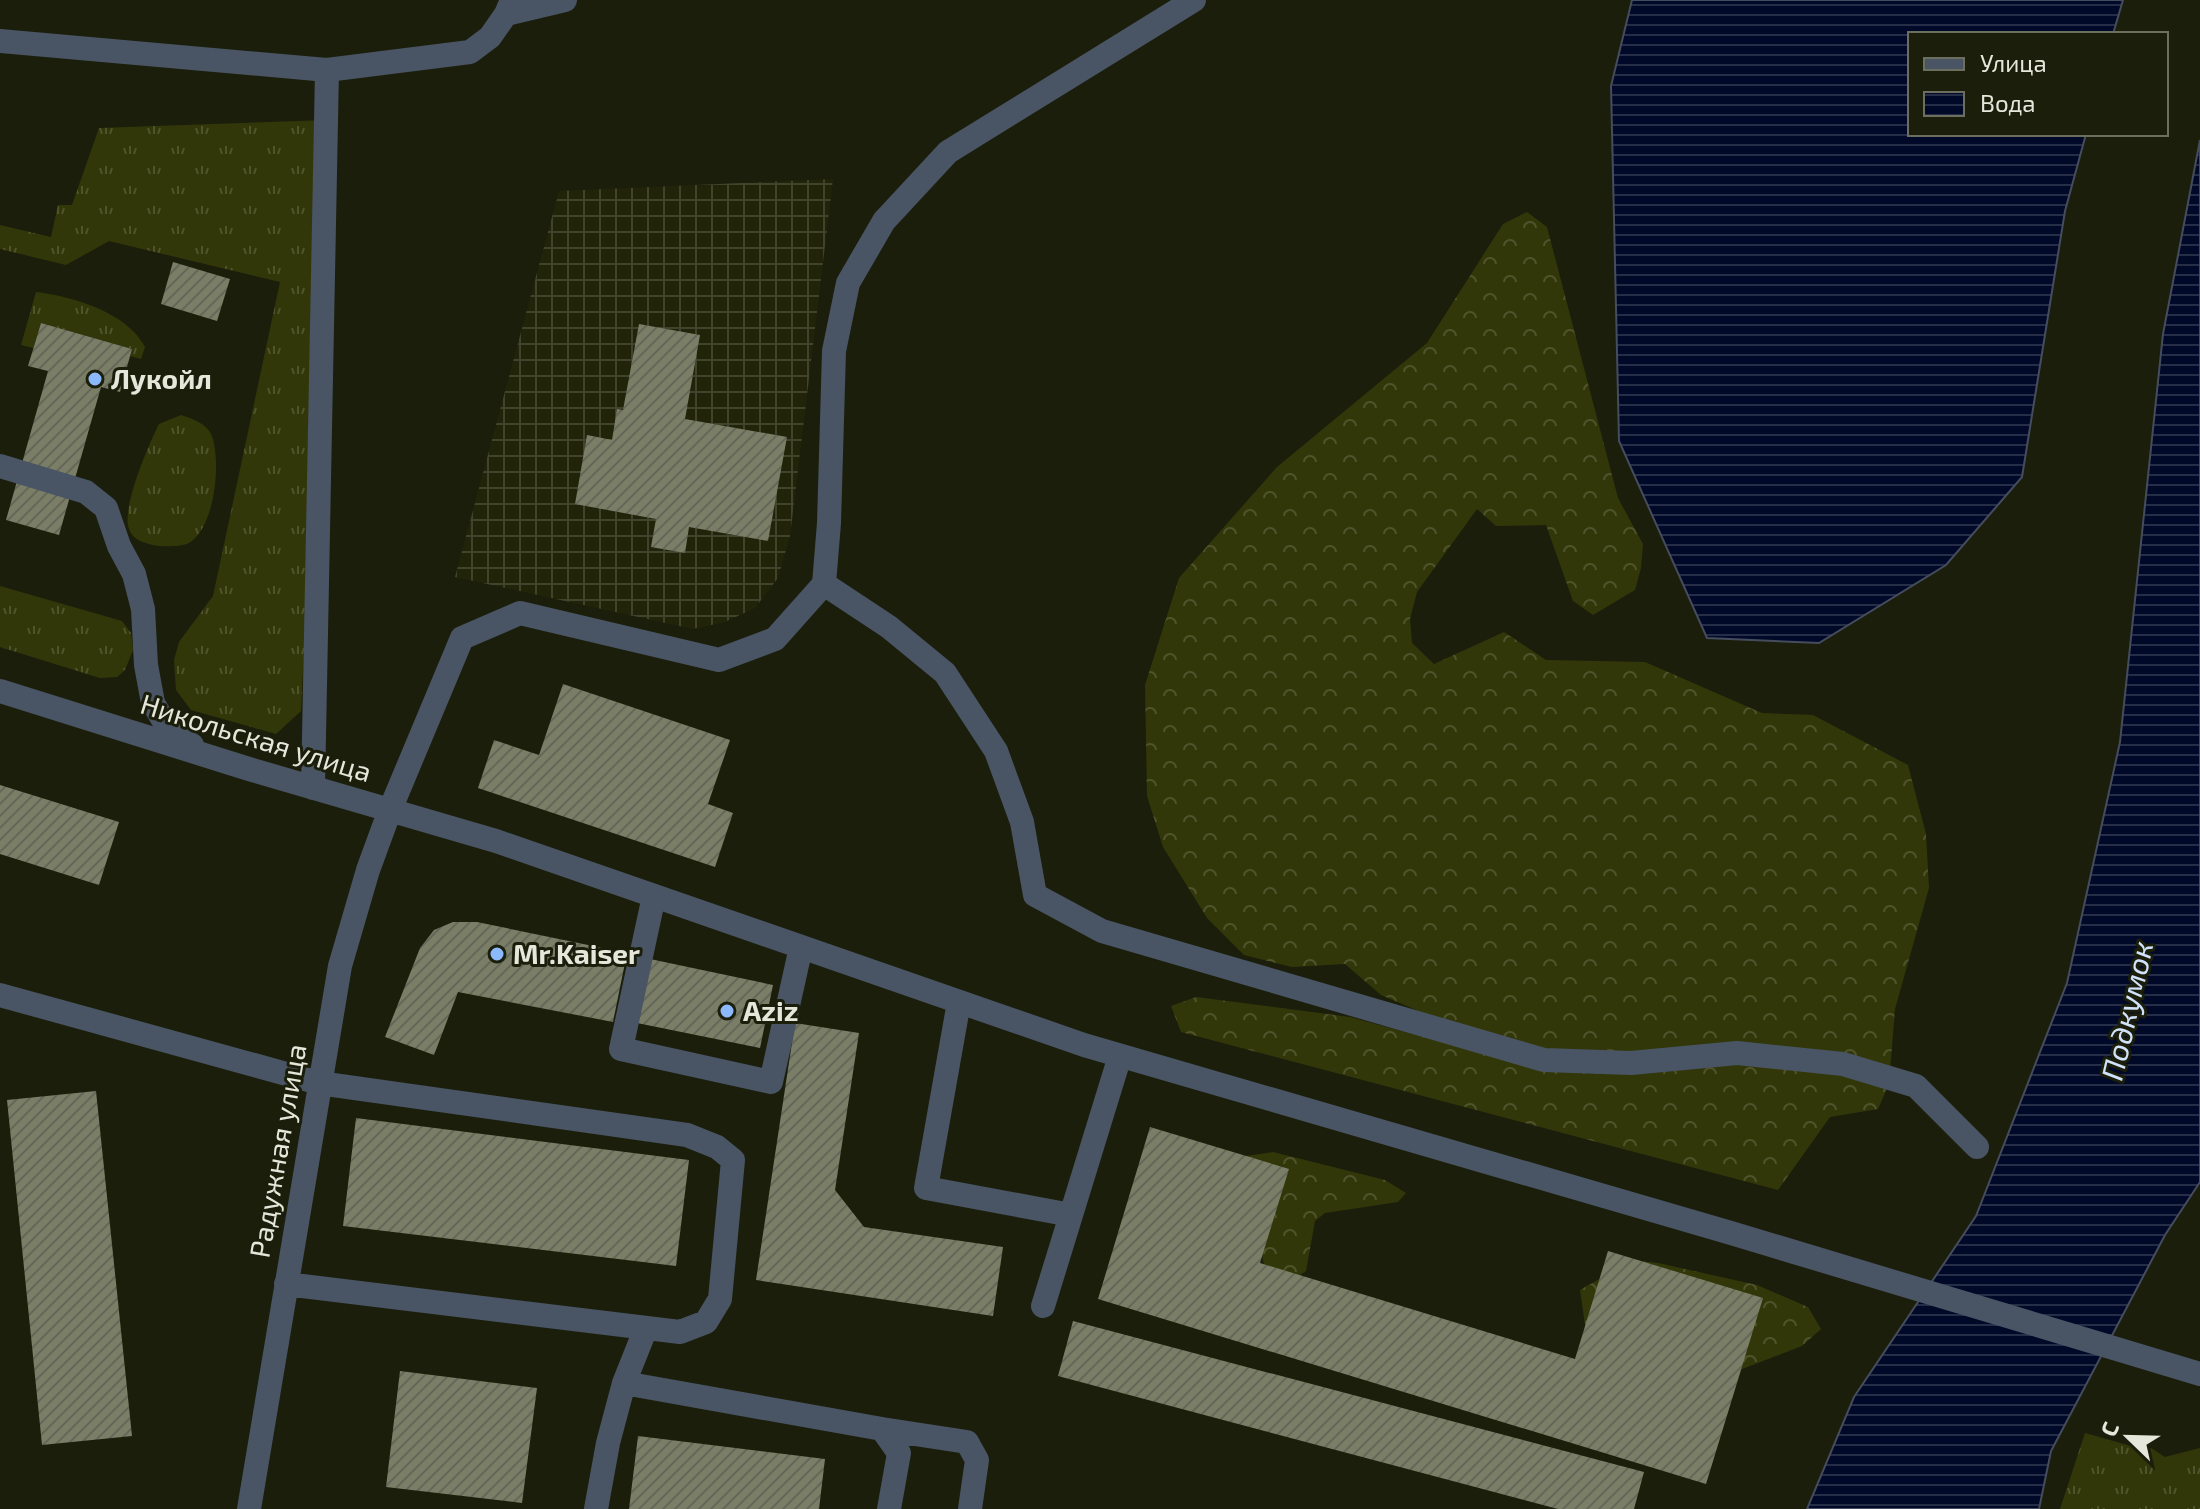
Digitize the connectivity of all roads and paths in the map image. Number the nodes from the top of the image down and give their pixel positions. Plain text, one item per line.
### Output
1 (565, 0) edge
2 (1194, 0) edge
3 (509, 7) edge
4 (0, 41) edge
5 (327, 70) junction
6 (0, 466) edge
7 (824, 584) junction
8 (0, 691) edge
9 (207, 756) junction
10 (313, 788) junction
11 (390, 810) junction
12 (654, 896) junction
13 (801, 947) junction
14 (0, 995) edge
15 (959, 1002) junction
16 (1120, 1056) junction
17 (319, 1083) junction
18 (1977, 1147) dead end
19 (1071, 1215) junction
20 (286, 1284) junction
21 (1043, 1306) dead end
22 (646, 1328) junction
23 (2200, 1374) edge
24 (624, 1383) junction
25 (882, 1429) junction
26 (249, 1509) edge
27 (596, 1509) edge
28 (889, 1509) edge
29 (970, 1509) edge

1 - 3 street
2 - 7 street
3 - 5 street
4 - 5 street
5 - 10 street
6 - 9 street
7 - 11 street, Радужная улица
7 - 18 street
8 - 9 street, Никольская улица
9 - 10 street, Никольская улица
10 - 11 street, Никольская улица
11 - 12 street, Никольская улица
11 - 17 street, Радужная улица
12 - 13 street, Никольская улица
12 - 13 street
13 - 15 street, Никольская улица
14 - 17 street
15 - 16 street, Никольская улица
15 - 19 street
16 - 19 street
16 - 23 street, Никольская улица
17 - 20 street, Радужная улица
17 - 22 street
19 - 21 street
20 - 22 street
20 - 26 street, Радужная улица
22 - 24 street
24 - 25 street
24 - 27 street
25 - 28 street
25 - 29 street

